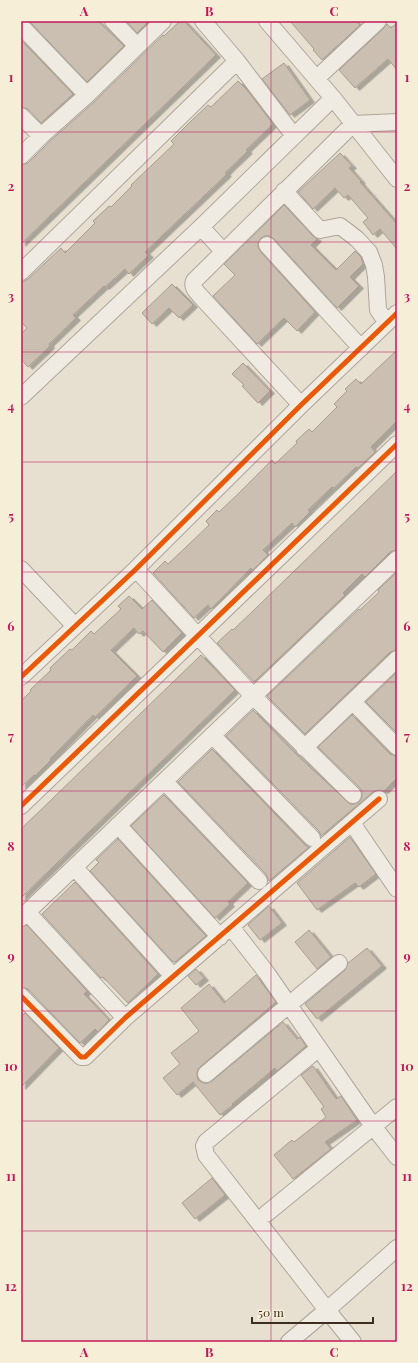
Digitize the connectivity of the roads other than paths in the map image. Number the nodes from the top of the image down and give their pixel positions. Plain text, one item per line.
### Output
1 (113, 21) edge
2 (163, 21) edge
3 (203, 21) edge
4 (267, 21) edge
5 (378, 21) edge
6 (21, 26) edge
7 (137, 46) junction
8 (237, 61) junction
9 (317, 78) junction
10 (86, 94) junction
11 (333, 98) junction
12 (21, 116) edge
13 (397, 122) edge
14 (353, 124) junction
15 (41, 136) junction
16 (294, 136) junction
17 (21, 156) edge
18 (397, 179) edge
19 (284, 191) junction
20 (201, 227) junction
21 (267, 245) dead end
22 (223, 251) junction
23 (21, 272) edge
24 (392, 318) edge
25 (361, 348) junction
26 (21, 398) edge
27 (301, 405) junction
28 (397, 444) edge
29 (397, 559) edge
30 (21, 569) edge
31 (136, 569) junction
32 (75, 626) junction
33 (198, 636) junction
34 (397, 659) edge
35 (21, 677) edge
36 (254, 697) junction
37 (353, 702) junction
38 (213, 736) junction
39 (397, 746) edge
40 (304, 748) junction
41 (165, 782) junction
42 (353, 795) dead end
43 (380, 799) dead end
44 (21, 806) edge
45 (352, 823) junction
46 (118, 825) junction
47 (312, 838) dead end
48 (74, 868) junction
49 (259, 881) dead end
50 (397, 889) edge
51 (24, 915) edge
52 (225, 932) junction
53 (339, 963) dead end
54 (173, 976) junction
55 (21, 996) edge
56 (289, 1005) junction
57 (125, 1018) junction
58 (319, 1048) junction
59 (206, 1074) dead end
60 (397, 1107) edge
61 (373, 1126) junction
62 (397, 1157) edge
63 (266, 1214) dead end
64 (397, 1248) edge
65 (328, 1310) junction
66 (289, 1342) edge
67 (352, 1342) edge

1 - 7 street
2 - 7 street
3 - 8 street
4 - 9 street
5 - 9 street
6 - 10 street
7 - 10 street
8 - 16 street
8 - 23 street
9 - 11 street
10 - 15 street
11 - 14 street
11 - 16 street
12 - 15 street
13 - 14 street
14 - 18 street
14 - 19 street
15 - 17 street
16 - 20 street
19 - 22 street
19 - 24 street
20 - 22 street
20 - 26 street
21 - 25 street
22 - 27 street
24 - 25 street
25 - 27 street
27 - 31 street
28 - 33 street
29 - 36 street
30 - 32 street
31 - 32 street
31 - 33 street
32 - 35 street
33 - 36 street
33 - 44 street
34 - 37 street
36 - 38 street
36 - 40 street
37 - 39 street
37 - 40 street
38 - 41 street
38 - 47 street
40 - 42 street
41 - 46 street
41 - 49 street
43 - 45 street
45 - 50 street
45 - 52 street
46 - 48 street
46 - 52 street
48 - 51 street
48 - 54 street
51 - 57 street
52 - 54 street
52 - 56 street
53 - 56 street
54 - 57 street
55 - 57 street
56 - 58 street
56 - 59 street
58 - 61 street
58 - 65 street
60 - 61 street
61 - 62 street
61 - 63 street
64 - 65 street
65 - 66 street
65 - 67 street

